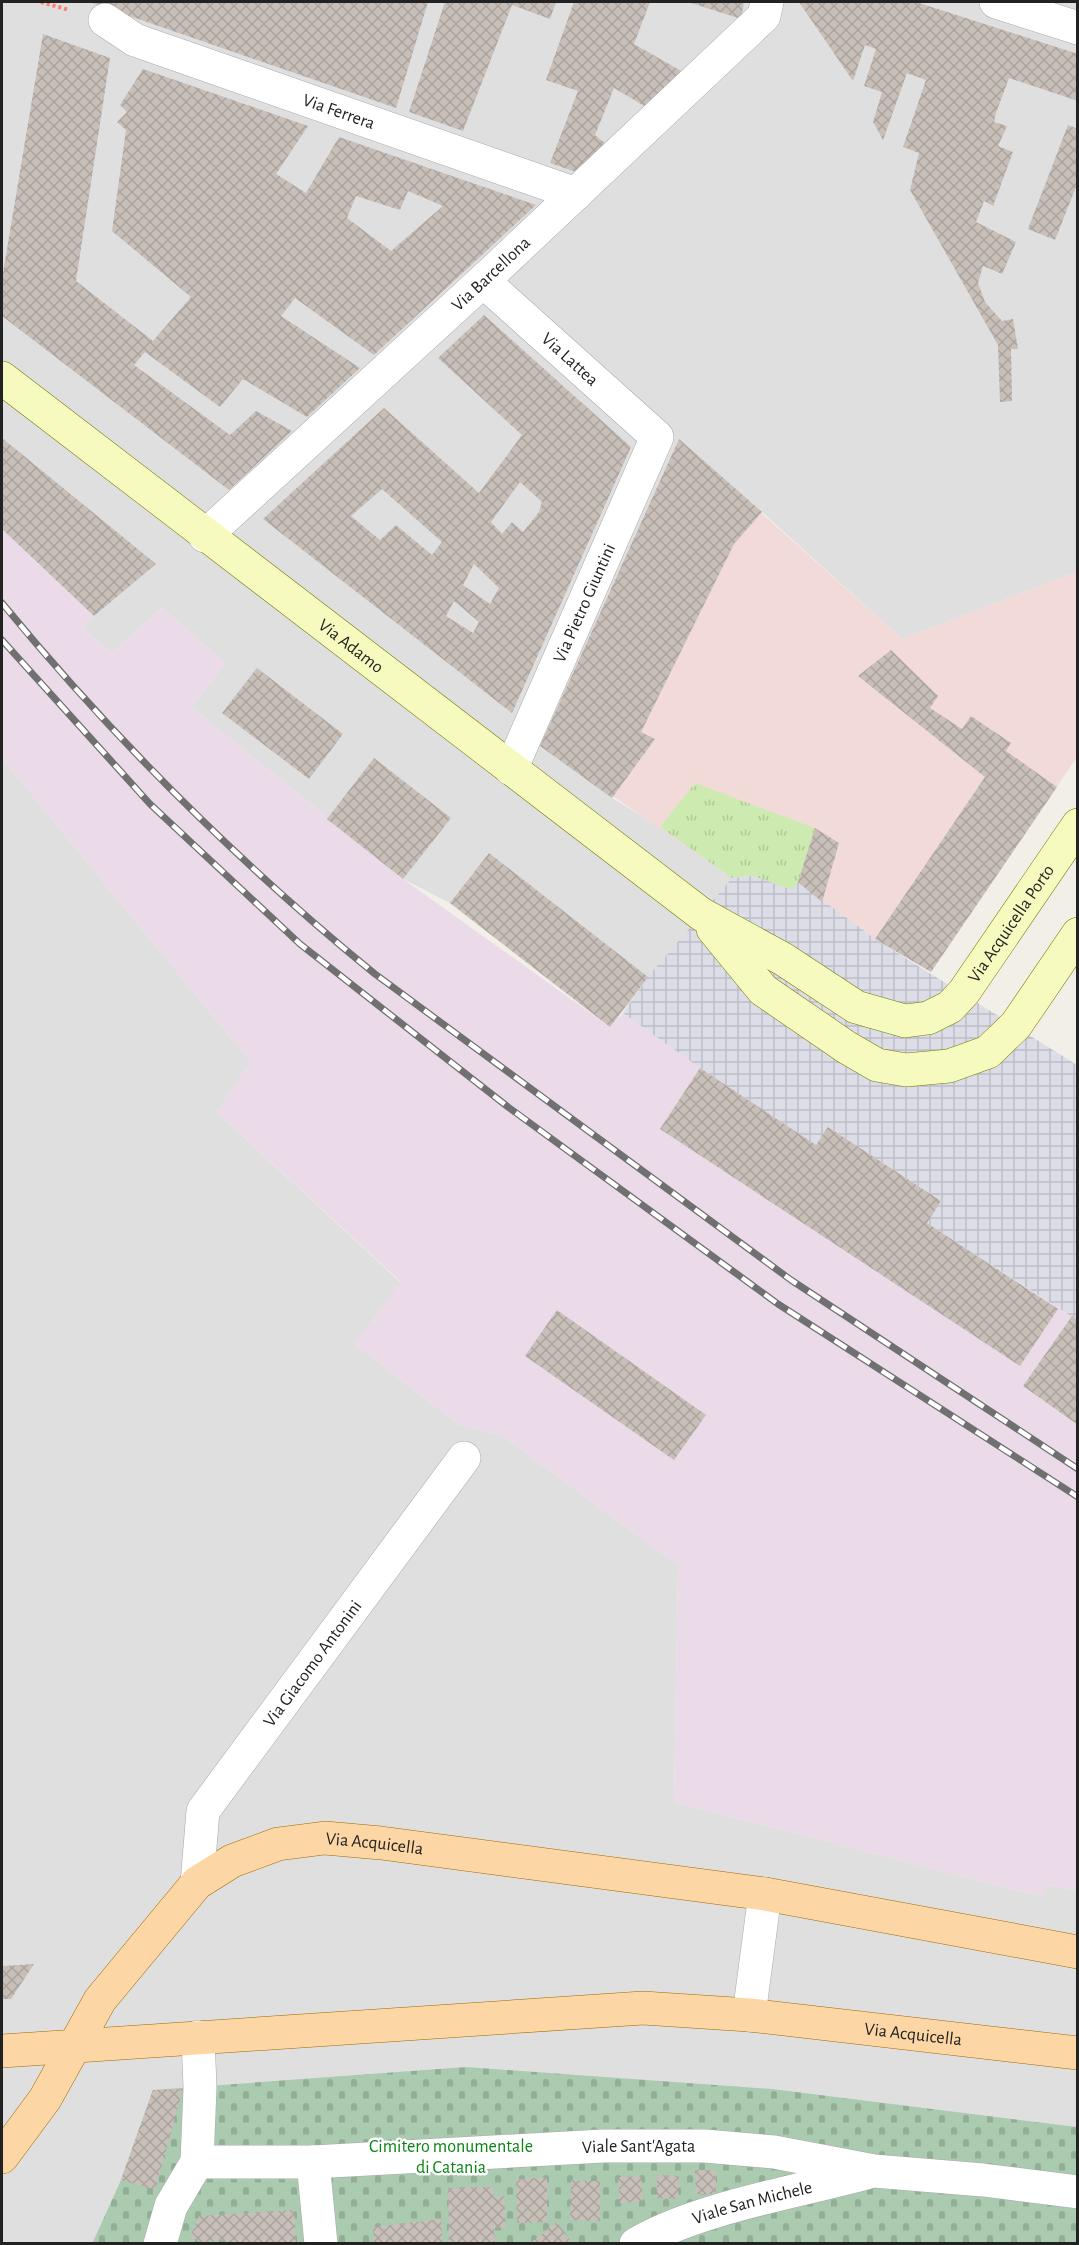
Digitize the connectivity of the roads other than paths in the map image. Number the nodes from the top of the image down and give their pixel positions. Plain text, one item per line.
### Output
1 (767, 2) edge
2 (996, 2) edge
3 (105, 20) dead end
4 (1077, 28) edge
5 (576, 194) junction
6 (483, 280) junction
7 (2, 378) edge
8 (657, 437) joint
9 (205, 536) junction
10 (511, 770) junction
11 (1077, 825) edge
12 (701, 914) junction
13 (1077, 934) edge
14 (464, 1458) dead end
15 (197, 1883) junction
16 (765, 1894) junction
17 (1077, 1952) edge
18 (749, 2015) junction
19 (198, 2037) junction
20 (73, 2046) junction
21 (2, 2052) edge
22 (1077, 2054) edge
23 (2, 2157) edge
24 (197, 2162) junction
25 (313, 2162) junction
26 (873, 2171) junction
27 (1077, 2192) edge
28 (160, 2244) edge
29 (321, 2244) edge
30 (636, 2244) edge

1 - 5 street, Via Barcellona
2 - 4 street
3 - 5 street, Via Ferrera
5 - 6 street, Via Barcellona
6 - 8 street, Via Lattea
6 - 9 street, Via Barcellona
7 - 9 main road, Via Adamo
8 - 10 street, Via Pietro Giuntini
9 - 10 main road, Via Adamo
10 - 12 main road, Via Adamo
11 - 12 main road, Via Acquicella Porto
12 - 13 main road
14 - 15 street, Via Giacomo Antonini
15 - 16 main road, Via Acquicella
15 - 20 main road, Via Acquicella
16 - 17 main road, Via Acquicella
16 - 18 street
18 - 19 main road, Via Acquicella
18 - 22 main road, Via Acquicella
19 - 20 main road, Via Acquicella
19 - 24 street
20 - 21 main road, Via Acquicella
20 - 23 main road
24 - 25 street, Viale Sant'Agata
24 - 28 street
25 - 26 street, Viale Sant'Agata
25 - 29 street
26 - 27 street, Viale Sant'Agata
26 - 30 street, Viale San Michele

